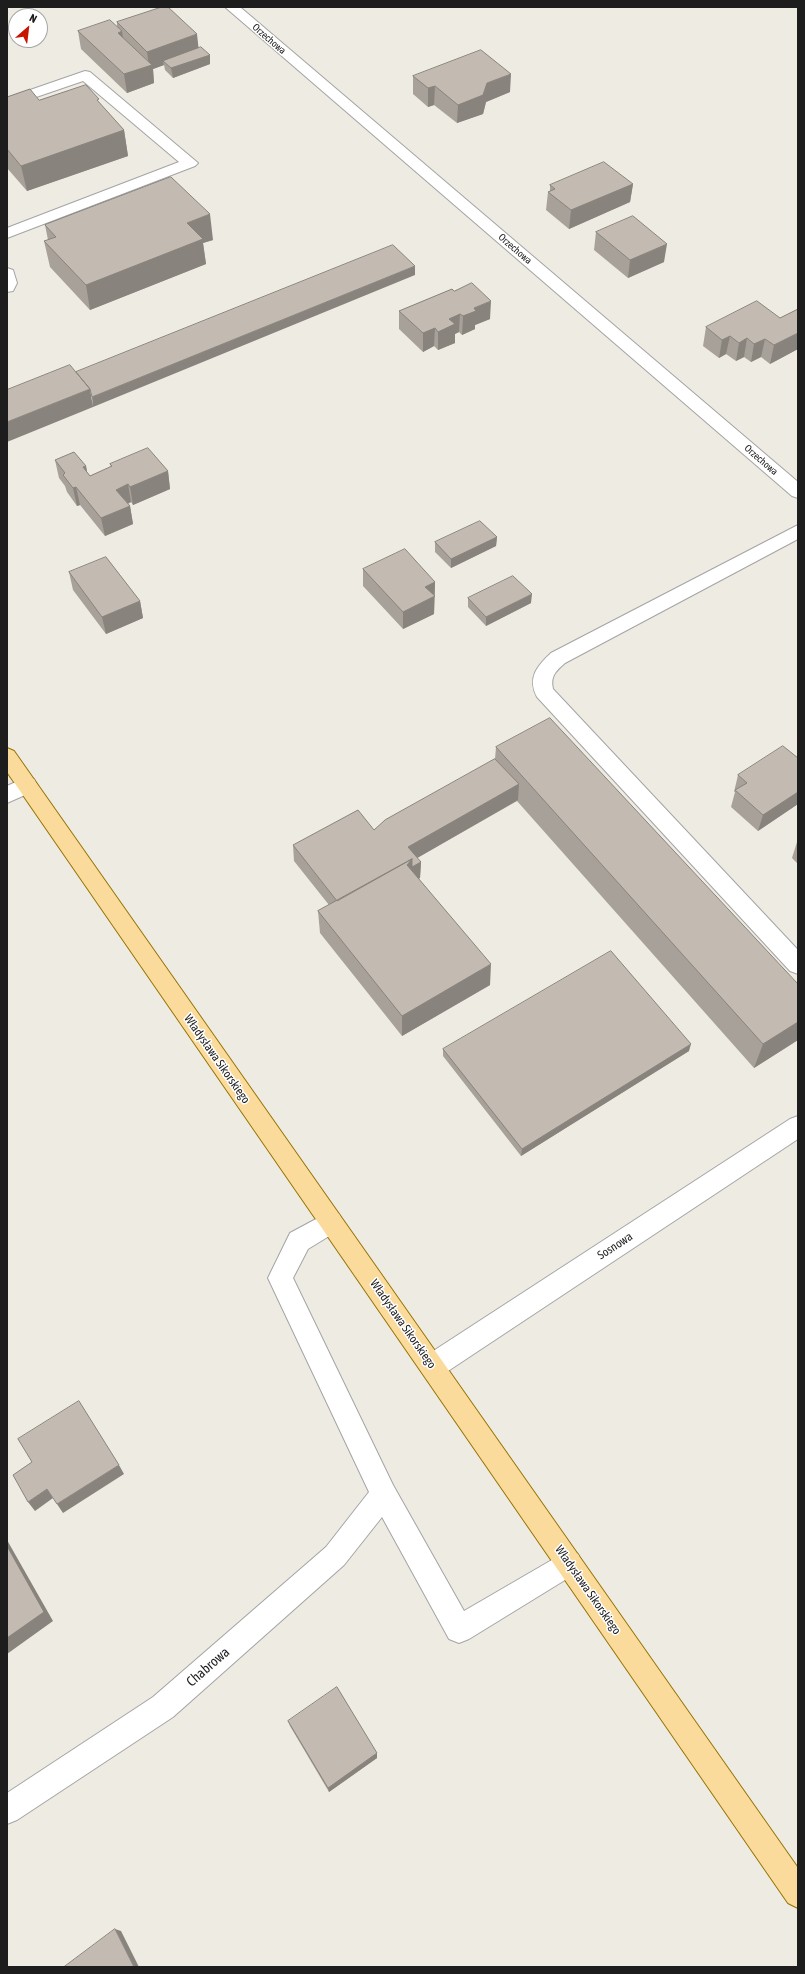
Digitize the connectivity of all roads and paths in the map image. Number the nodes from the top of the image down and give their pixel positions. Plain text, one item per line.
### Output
1 (232, 7) edge
2 (7, 103) edge
3 (7, 233) edge
4 (7, 273) edge
5 (7, 288) edge
6 (798, 492) edge
7 (798, 531) edge
8 (7, 756) edge
9 (17, 790) edge
10 (798, 965) edge
11 (798, 1126) edge
12 (331, 1222) junction
13 (433, 1366) junction
14 (384, 1494) junction
15 (569, 1563) junction
16 (7, 1810) edge
17 (798, 1893) edge

1 - 6 street, Orzechowa
2 - 3 street
4 - 5 street
7 - 10 street
8 - 9 main road, Władysława Sikorskiego
9 - 12 main road, Władysława Sikorskiego
11 - 13 street, Sosnowa
12 - 13 main road, Władysława Sikorskiego
12 - 14 street
13 - 15 main road, Władysława Sikorskiego
14 - 15 street
14 - 16 street, Chabrowa
15 - 17 main road, Władysława Sikorskiego

